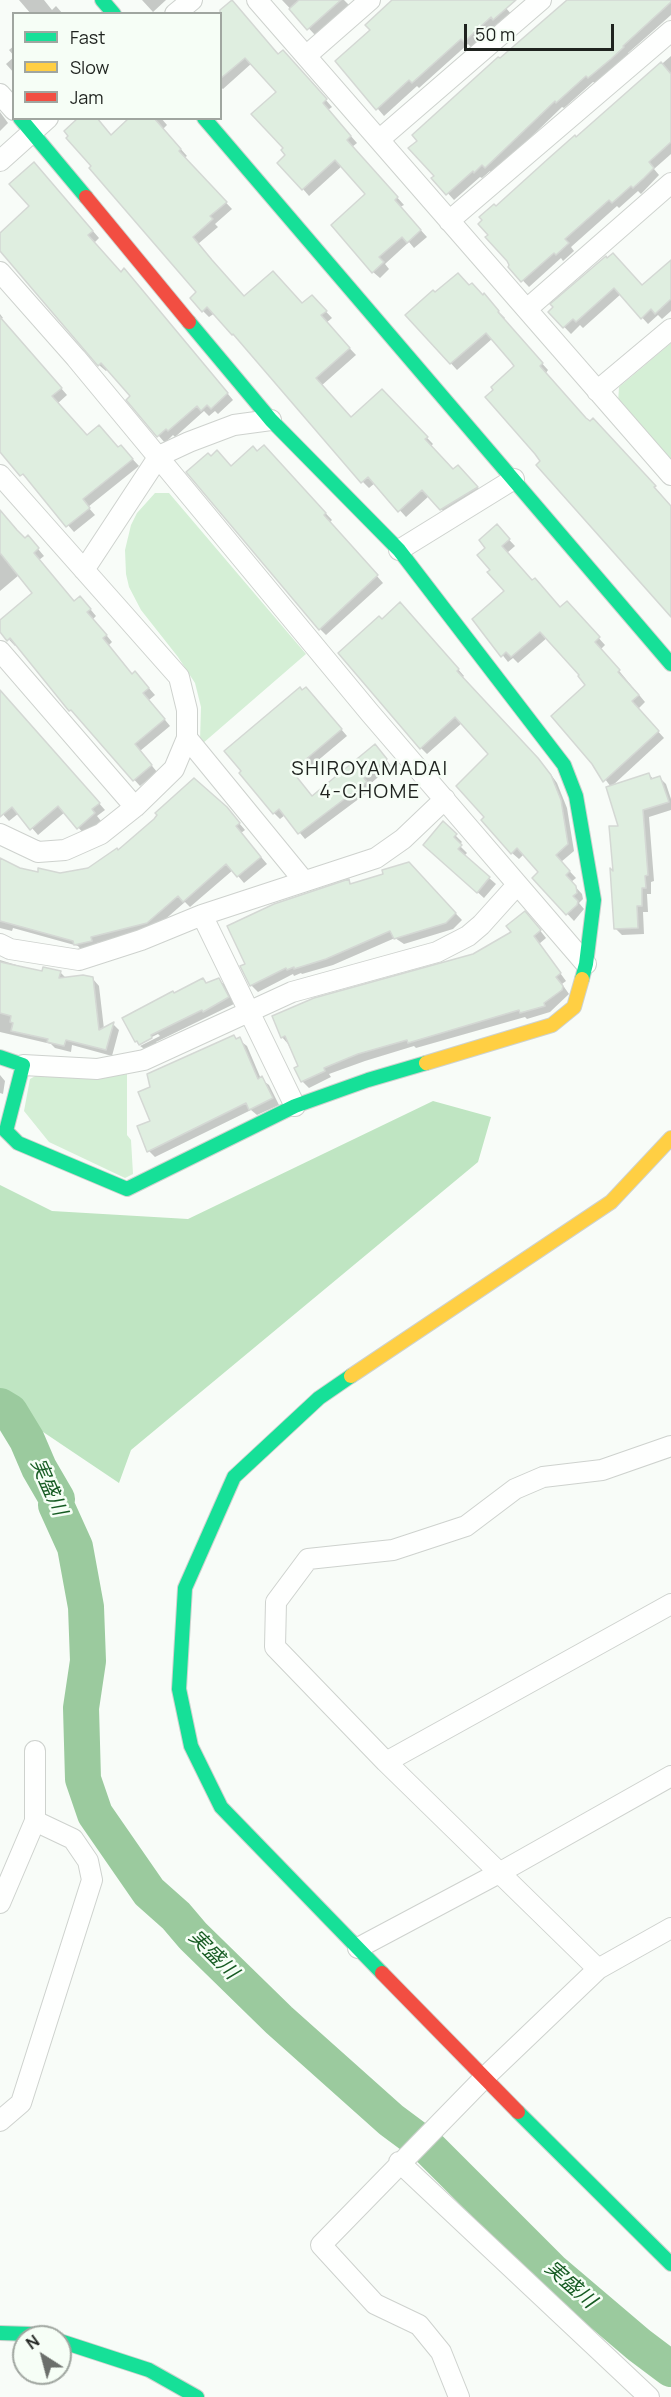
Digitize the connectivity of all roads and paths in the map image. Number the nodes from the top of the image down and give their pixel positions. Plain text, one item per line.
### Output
1 (102, 0) edge
2 (192, 0) edge
3 (257, 0) edge
4 (370, 0) edge
5 (541, 0) edge
6 (112, 12) edge
7 (177, 12) edge
8 (671, 30) edge
9 (306, 56) junction
10 (0, 94) edge
11 (12, 108) edge
12 (42, 120) edge
13 (206, 120) edge
14 (26, 125) edge
15 (380, 139) junction
16 (0, 161) edge
17 (671, 183) edge
18 (449, 220) junction
19 (0, 272) edge
20 (527, 309) junction
21 (671, 329) edge
22 (597, 391) junction
23 (271, 420) junction
24 (159, 456) junction
25 (0, 475) edge
26 (671, 476) edge
27 (514, 479) junction
28 (399, 550) junction
29 (84, 570) junction
30 (0, 651) edge
31 (671, 664) edge
32 (188, 738) junction
33 (445, 799) junction
34 (135, 807) junction
35 (0, 834) edge
36 (304, 881) junction
37 (517, 885) junction
38 (202, 915) junction
39 (0, 944) edge
40 (586, 964) junction
41 (249, 1012) junction
42 (0, 1058) edge
43 (23, 1065) junction
44 (295, 1106) junction
45 (671, 1138) edge
46 (671, 1446) edge
47 (671, 1604) edge
48 (35, 1751) dead end
49 (386, 1762) junction
50 (671, 1776) edge
51 (35, 1821) junction
52 (499, 1873) junction
53 (0, 1903) edge
54 (671, 1929) edge
55 (358, 1948) junction
56 (598, 1969) junction
57 (484, 2078) junction
58 (0, 2121) edge
59 (399, 2162) junction
60 (671, 2264) edge
61 (72, 2344) edge
62 (197, 2397) edge
63 (459, 2397) edge
64 (649, 2397) edge

1 - 6 street
2 - 7 street
3 - 9 street
4 - 9 street
5 - 15 street
8 - 18 street
9 - 15 street
10 - 11 street
12 - 14 street
13 - 27 street
14 - 16 street
14 - 23 street
15 - 18 street
17 - 20 street
18 - 20 street
19 - 24 street
20 - 22 street
21 - 22 street
22 - 26 street
23 - 24 street
23 - 28 street
24 - 29 street
24 - 33 street
25 - 29 street
27 - 28 street
27 - 31 street
28 - 40 street
29 - 32 street
30 - 34 street
32 - 34 street
32 - 36 street
33 - 36 street
33 - 37 street
34 - 35 street
36 - 38 street
37 - 40 street
37 - 41 street
38 - 39 street
38 - 41 street
40 - 44 street
41 - 43 street
41 - 44 street
42 - 43 street
43 - 44 street
45 - 55 street
46 - 49 street
47 - 49 street
48 - 51 street
49 - 52 street
50 - 52 street
51 - 53 street
51 - 58 street
52 - 55 street
52 - 56 street
54 - 56 street
55 - 57 street
56 - 57 street
57 - 59 street
57 - 60 street
59 - 63 street
59 - 64 street
61 - 62 street

